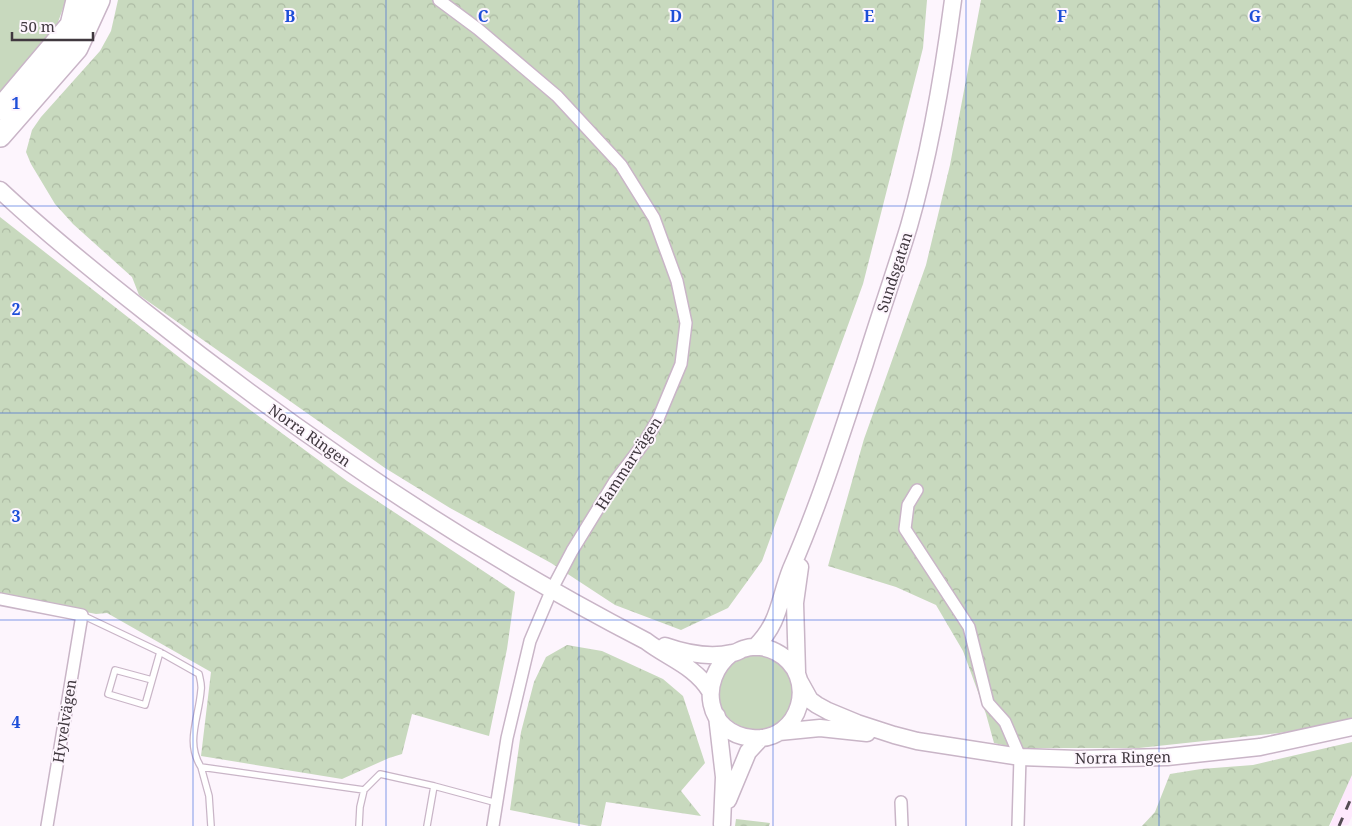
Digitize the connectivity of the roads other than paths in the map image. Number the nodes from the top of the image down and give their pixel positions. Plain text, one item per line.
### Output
1 (77, 0) edge
2 (99, 0) edge
3 (439, 0) edge
4 (953, 0) edge
5 (0, 109) edge
6 (0, 136) edge
7 (0, 190) edge
8 (917, 490) dead end
9 (806, 536) junction
10 (552, 590) junction
11 (0, 599) edge
12 (82, 615) junction
13 (646, 641) junction
14 (755, 647) junction
15 (160, 652) junction
16 (732, 654) junction
17 (799, 677) junction
18 (152, 680) junction
19 (710, 690) junction
20 (717, 716) junction
21 (1352, 727) edge
22 (779, 732) junction
23 (894, 735) junction
24 (761, 738) junction
25 (1020, 757) junction
26 (201, 768) junction
27 (434, 786) junction
28 (364, 790) junction
29 (901, 802) dead end
30 (497, 803) junction
31 (722, 825) edge
32 (47, 826) edge
33 (211, 826) edge
34 (359, 826) edge
35 (427, 826) edge
36 (492, 826) edge
37 (902, 826) edge
38 (1018, 826) edge

1 - 5 highway
2 - 6 highway
3 - 10 street, Hammarvägen
4 - 9 main road, Sundsgatan
7 - 10 main road, Norra Ringen
8 - 25 street
9 - 14 main road, Sundsgatan
9 - 17 main road, Sundsgatan
10 - 13 main road, Norra Ringen
10 - 30 street, Hammarvägen
11 - 12 street
12 - 15 lane
12 - 32 street, Hyvelvägen
13 - 16 main road, Norra Ringen
13 - 19 main road, Norra Ringen
14 - 16 main road
14 - 17 main road
15 - 18 lane
15 - 26 lane
16 - 19 main road
17 - 22 main road
17 - 23 main road, Norra Ringen
18 - 18 lane
19 - 20 main road
20 - 24 main road
20 - 31 main road
21 - 25 main road, Norra Ringen
22 - 23 main road, Norra Ringen
22 - 24 main road
23 - 25 main road, Norra Ringen
24 - 31 main road
25 - 38 street
26 - 28 lane
26 - 33 lane
27 - 28 lane
27 - 30 lane
27 - 35 lane
28 - 34 lane
29 - 37 street
30 - 36 street, Hammarvägen

